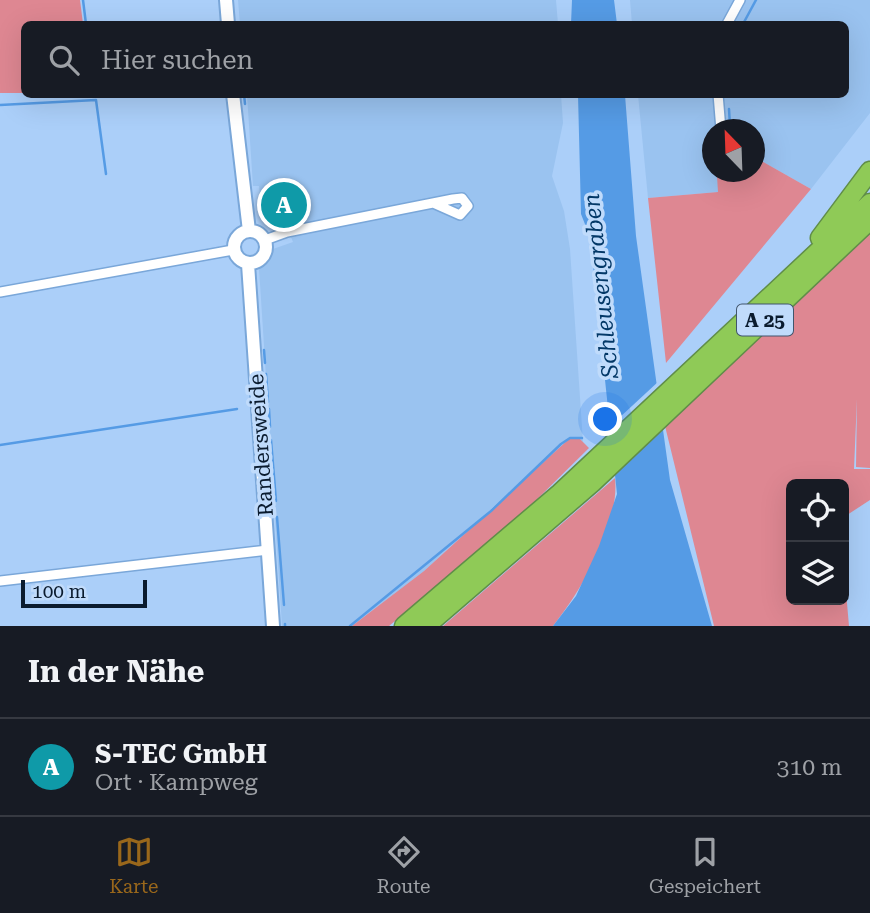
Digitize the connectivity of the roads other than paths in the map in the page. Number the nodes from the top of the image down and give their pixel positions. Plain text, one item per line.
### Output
1 (226, 0) edge
2 (740, 0) edge
3 (228, 21) edge
4 (729, 21) edge
5 (233, 98) edge
6 (718, 98) edge
7 (720, 119) edge
8 (870, 171) edge
9 (433, 203) dead end
10 (870, 203) edge
11 (870, 220) edge
12 (249, 231) junction
13 (265, 240) junction
14 (233, 250) junction
15 (248, 264) junction
16 (790, 277) junction
17 (0, 292) edge
18 (666, 404) junction
19 (590, 475) junction
20 (268, 550) junction
21 (0, 581) edge
22 (273, 626) edge
23 (404, 626) edge
24 (426, 626) edge

1 - 3 street
2 - 4 street
5 - 12 street
6 - 7 street
8 - 16 highway
9 - 13 street
10 - 16 highway, A 25
11 - 18 highway, A 25
12 - 13 street
12 - 14 street
13 - 15 street
14 - 15 street
14 - 17 street
15 - 20 street, Randersweide
16 - 18 highway, A 25
18 - 19 highway, A 25
19 - 23 highway, A 25
19 - 24 highway, A 25
20 - 21 street
20 - 22 street, Randersweide

